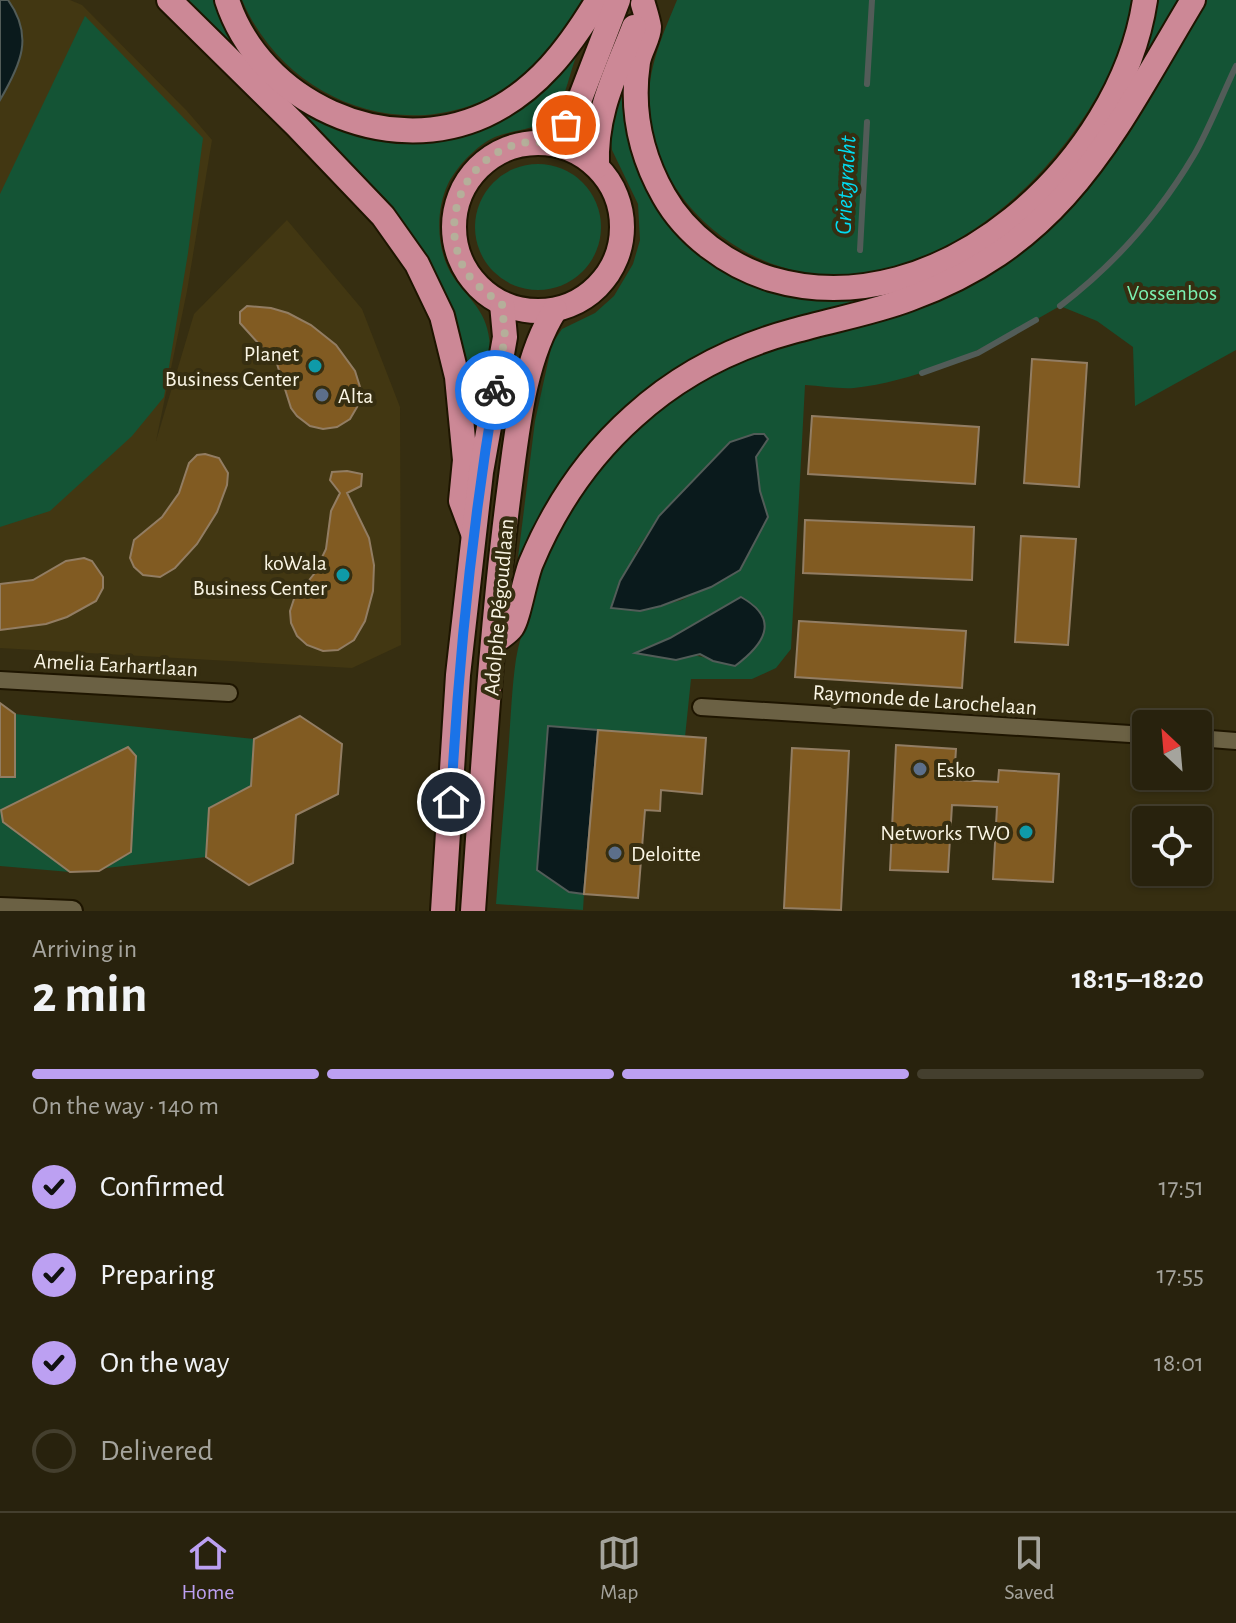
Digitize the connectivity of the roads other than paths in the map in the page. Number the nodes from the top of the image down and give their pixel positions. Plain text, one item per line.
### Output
1 (169, 0) edge
2 (227, 0) edge
3 (598, 0) edge
4 (618, 0) edge
5 (1145, 0) edge
6 (1193, 0) edge
7 (644, 2) edge
8 (553, 143) junction
9 (597, 166) junction
10 (502, 304) junction
11 (555, 310) junction
12 (473, 533) junction
13 (494, 642) junction
14 (0, 680) edge
15 (229, 693) dead end
16 (701, 707) dead end
17 (1132, 734) edge
18 (1212, 739) edge
19 (1236, 741) edge
20 (0, 908) edge
21 (65, 911) edge
22 (72, 911) edge
23 (443, 911) edge
24 (473, 911) edge

1 - 12 highway
2 - 3 highway
4 - 8 highway
5 - 7 highway
6 - 13 highway
7 - 9 highway
8 - 9 highway
8 - 10 highway
9 - 11 highway
10 - 11 highway
10 - 12 highway, Adolphe Pégoudlaan
11 - 13 highway, Adolphe Pégoudlaan
12 - 23 highway, Adolphe Pégoudlaan
13 - 24 highway, Adolphe Pégoudlaan
14 - 15 street, Amelia Earhartlaan
16 - 17 street, Raymonde de Larochelaan
18 - 19 street
20 - 21 street
21 - 22 street

